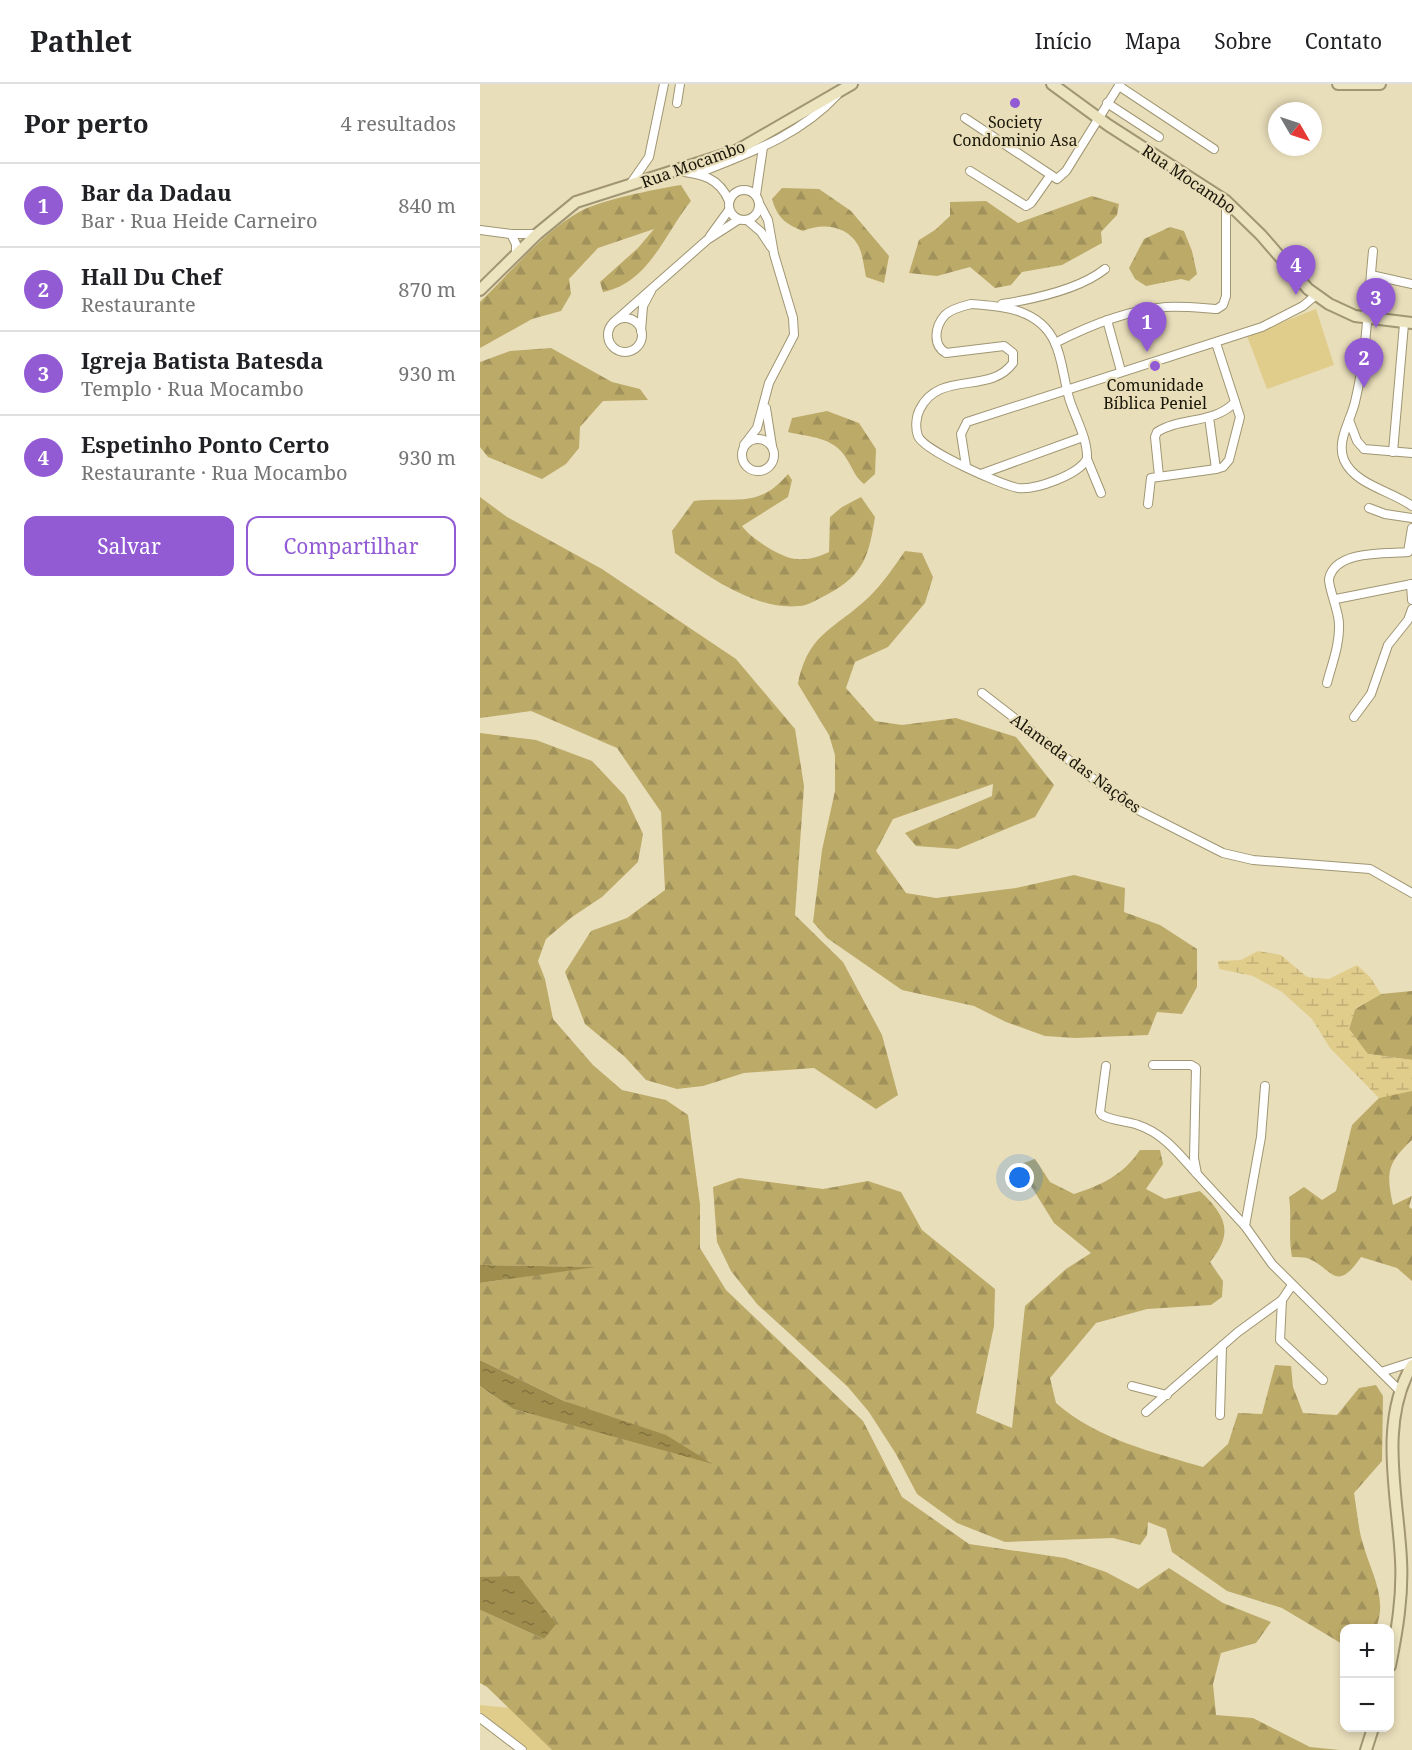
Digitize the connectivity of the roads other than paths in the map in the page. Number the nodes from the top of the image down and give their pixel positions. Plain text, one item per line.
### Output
1 (664, 84) edge
2 (680, 84) edge
3 (852, 84) edge
4 (1052, 84) edge
5 (1338, 84) edge
6 (1380, 84) edge
7 (1119, 85) edge
8 (842, 90) junction
9 (1107, 103) junction
10 (677, 104) dead end
11 (965, 118) dead end
12 (1099, 118) junction
13 (1159, 137) dead end
14 (763, 147) junction
15 (1214, 149) dead end
16 (676, 171) junction
17 (970, 171) dead end
18 (699, 173) junction
19 (1052, 177) junction
20 (627, 187) junction
21 (757, 199) junction
22 (1226, 201) junction
23 (729, 205) junction
24 (738, 220) junction
25 (747, 220) junction
26 (480, 230) edge
27 (510, 234) junction
28 (537, 234) junction
29 (707, 240) junction
30 (518, 249) junction
31 (1373, 251) dead end
32 (774, 254) junction
33 (1105, 269) dead end
34 (1371, 275) junction
35 (1412, 284) edge
36 (480, 290) edge
37 (651, 290) junction
38 (1316, 296) junction
39 (995, 305) junction
40 (1366, 319) junction
41 (1107, 320) junction
42 (614, 322) junction
43 (1410, 322) edge
44 (641, 331) junction
45 (1055, 343) junction
46 (1216, 343) junction
47 (1120, 371) junction
48 (1067, 390) junction
49 (766, 397) junction
50 (1235, 402) junction
51 (1209, 417) junction
52 (1349, 420) junction
53 (1083, 437) junction
54 (744, 445) junction
55 (772, 447) junction
56 (1393, 452) junction
57 (1412, 453) edge
58 (1087, 459) junction
59 (966, 466) junction
60 (1216, 469) junction
61 (981, 474) junction
62 (1159, 476) junction
63 (1101, 494) dead end
64 (1148, 504) dead end
65 (1412, 506) edge
66 (1369, 508) dead end
67 (1412, 518) edge
68 (1412, 528) edge
69 (1411, 548) edge
70 (1412, 584) edge
71 (1336, 599) junction
72 (1412, 600) edge
73 (1412, 609) edge
74 (1327, 683) dead end
75 (982, 693) dead end
76 (1354, 717) dead end
77 (1412, 893) edge
78 (1154, 1065) dead end
79 (1106, 1066) dead end
80 (1265, 1086) dead end
81 (1197, 1174) junction
82 (1245, 1226) junction
83 (1293, 1285) junction
84 (1282, 1300) junction
85 (1222, 1346) junction
86 (1412, 1363) edge
87 (1381, 1372) junction
88 (1323, 1380) dead end
89 (1132, 1386) dead end
90 (1399, 1390) junction
91 (1167, 1395) junction
92 (1146, 1412) dead end
93 (1220, 1415) dead end
94 (1394, 1637) edge
95 (480, 1718) edge
96 (1372, 1732) edge
97 (522, 1750) edge
98 (1366, 1750) edge

1 - 20 street
2 - 10 street
3 - 8 main road, Rua Mocambo
4 - 12 main road, Rua Mocambo
5 - 6 main road
7 - 9 street
7 - 15 street
8 - 14 street
8 - 16 main road, Rua Mocambo
9 - 12 street
9 - 13 street
11 - 19 street
12 - 19 street
12 - 22 main road, Rua Mocambo
14 - 18 street
14 - 21 street
16 - 18 street
16 - 20 main road, Rua Mocambo
17 - 19 street
18 - 23 street
20 - 28 main road, Rua Mocambo
21 - 23 street
21 - 25 street
21 - 32 street
22 - 38 main road, Rua Mocambo
22 - 41 street
23 - 24 street
23 - 29 street
24 - 25 street
24 - 29 street
25 - 32 street
26 - 27 street
27 - 28 street
27 - 30 street
28 - 30 main road, Rua Mocambo
29 - 37 street
30 - 36 main road, Rua Mocambo
31 - 34 street
32 - 49 street
33 - 39 street
34 - 35 street
34 - 40 street
37 - 42 street
37 - 44 street
38 - 40 main road, Rua Mocambo
38 - 46 street
39 - 45 street
39 - 59 street
40 - 43 main road, Rua Mocambo
40 - 52 street
41 - 45 street
41 - 47 street
42 - 44 street
42 - 44 street
43 - 56 street
45 - 48 street
46 - 47 street
46 - 50 street
47 - 48 street
48 - 53 street
48 - 59 street
49 - 54 street
49 - 55 street
50 - 51 street
50 - 60 street
51 - 60 street
51 - 62 street
52 - 56 street
52 - 65 street
53 - 58 street
53 - 61 street
54 - 55 street
54 - 55 street
56 - 57 street
58 - 61 street
58 - 63 street
59 - 61 street
60 - 62 street
62 - 64 street
66 - 67 street
68 - 69 street
69 - 71 street
70 - 71 street
70 - 72 street
71 - 74 street
73 - 76 street
75 - 77 street, Alameda das Nações
78 - 81 street
79 - 81 street
80 - 82 street
81 - 82 street
82 - 83 street
83 - 84 street
83 - 87 street
84 - 85 street
84 - 88 street
85 - 91 street
85 - 93 street
86 - 87 street
86 - 90 main road
87 - 90 street
89 - 91 street
90 - 94 main road
91 - 92 street
95 - 97 street
96 - 98 main road

